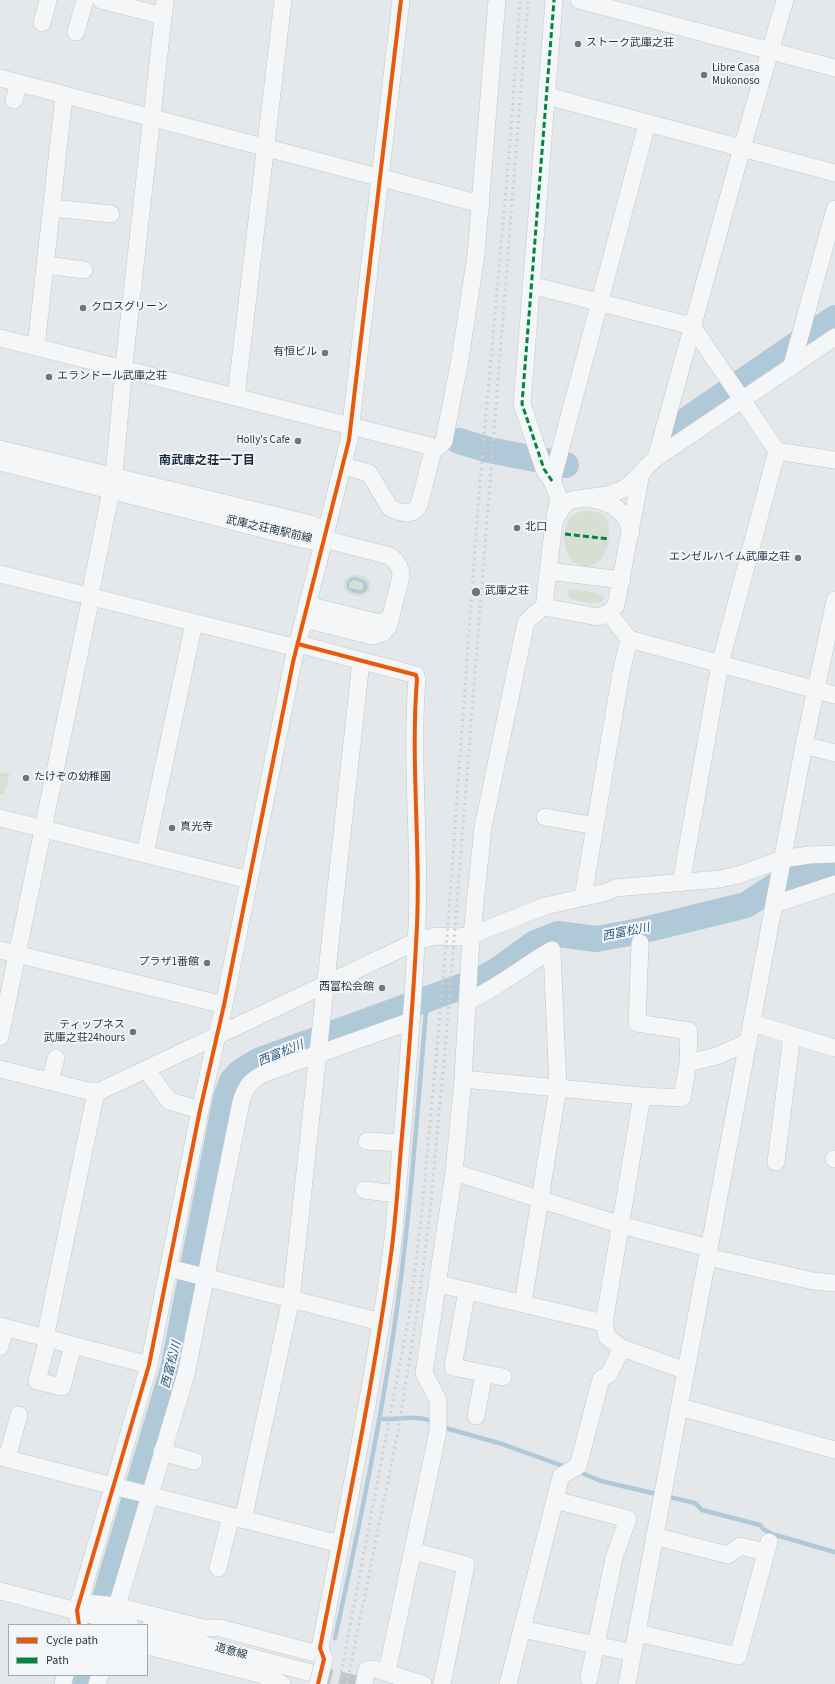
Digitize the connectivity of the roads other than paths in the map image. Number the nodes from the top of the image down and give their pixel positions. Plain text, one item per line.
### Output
1 (48, 0) edge
2 (85, 0) edge
3 (101, 0) edge
4 (283, 0) edge
5 (400, 0) edge
6 (497, 0) edge
7 (554, 0) edge
8 (579, 0) edge
9 (785, 0) edge
10 (164, 8) edge
11 (42, 23) dead end
12 (76, 32) dead end
13 (770, 50) junction
14 (835, 68) edge
15 (0, 78) edge
16 (19, 83) junction
17 (64, 96) junction
18 (547, 96) junction
19 (14, 100) dead end
20 (152, 119) junction
21 (647, 124) junction
22 (742, 148) junction
23 (265, 149) junction
24 (835, 173) edge
25 (380, 178) junction
26 (480, 204) junction
27 (52, 208) junction
28 (835, 209) edge
29 (111, 214) dead end
30 (45, 265) junction
31 (84, 270) dead end
32 (531, 285) junction
33 (599, 302) junction
34 (692, 326) junction
35 (835, 337) edge
36 (0, 338) edge
37 (36, 347) junction
38 (796, 350) junction
39 (124, 369) junction
40 (736, 390) junction
41 (236, 397) junction
42 (351, 426) junction
43 (0, 449) edge
44 (431, 450) junction
45 (777, 451) junction
46 (656, 458) junction
47 (835, 460) edge
48 (0, 462) edge
49 (343, 466) junction
50 (547, 469) junction
51 (641, 474) junction
52 (112, 483) junction
53 (585, 499) junction
54 (554, 522) junction
55 (631, 532) junction
56 (324, 539) junction
57 (548, 570) junction
58 (0, 574) edge
59 (622, 580) junction
60 (91, 597) junction
61 (835, 602) edge
62 (545, 605) junction
63 (306, 612) junction
64 (609, 613) junction
65 (194, 623) junction
66 (629, 639) junction
67 (297, 646) junction
68 (361, 661) junction
69 (720, 664) junction
70 (815, 690) junction
71 (835, 695) edge
72 (804, 745) junction
73 (835, 753) edge
74 (545, 817) dead end
75 (0, 818) edge
76 (595, 826) junction
77 (44, 829) junction
78 (145, 854) junction
79 (835, 854) edge
80 (782, 866) junction
81 (249, 880) junction
82 (681, 883) junction
83 (835, 884) edge
84 (583, 897) junction
85 (776, 899) junction
86 (472, 935) junction
87 (417, 941) junction
88 (640, 943) dead end
89 (0, 950) edge
90 (17, 954) junction
91 (326, 984) junction
92 (467, 998) junction
93 (224, 1005) junction
94 (412, 1017) junction
95 (752, 1023) junction
96 (217, 1035) junction
97 (792, 1035) junction
98 (0, 1037) edge
99 (319, 1042) junction
100 (748, 1042) junction
101 (835, 1048) edge
102 (56, 1058) dead end
103 (688, 1063) junction
104 (0, 1069) edge
105 (146, 1069) junction
106 (463, 1080) junction
107 (50, 1081) junction
108 (558, 1088) junction
109 (96, 1092) junction
110 (642, 1096) junction
111 (200, 1110) junction
112 (367, 1141) dead end
113 (401, 1144) junction
114 (776, 1162) dead end
115 (454, 1172) junction
116 (364, 1190) dead end
117 (397, 1194) junction
118 (540, 1200) junction
119 (621, 1225) junction
120 (708, 1253) junction
121 (175, 1270) junction
122 (202, 1276) junction
123 (835, 1283) edge
124 (439, 1284) junction
125 (467, 1290) junction
126 (291, 1299) junction
127 (523, 1303) junction
128 (381, 1322) junction
129 (604, 1323) junction
130 (3, 1327) edge
131 (46, 1338) junction
132 (73, 1345) junction
133 (0, 1347) edge
134 (622, 1348) junction
135 (149, 1365) junction
136 (686, 1371) junction
137 (484, 1373) junction
138 (503, 1377) dead end
139 (482, 1407) dead end
140 (680, 1407) junction
141 (19, 1415) dead end
142 (835, 1450) edge
143 (162, 1452) junction
144 (4, 1457) edge
145 (194, 1461) dead end
146 (119, 1487) junction
147 (146, 1494) junction
148 (555, 1500) junction
149 (237, 1518) junction
150 (654, 1536) junction
151 (340, 1544) junction
152 (413, 1551) junction
153 (218, 1568) dead end
154 (0, 1590) edge
155 (112, 1610) junction
156 (83, 1617) edge
157 (129, 1624) edge
158 (148, 1630) edge
159 (522, 1630) junction
160 (637, 1633) junction
161 (148, 1646) edge
162 (595, 1646) junction
163 (322, 1653) junction
164 (633, 1653) junction
165 (387, 1672) junction
166 (236, 1676) edge
167 (366, 1677) edge
168 (588, 1678) dead end
169 (317, 1679) edge
170 (282, 1684) edge
171 (424, 1684) edge
172 (442, 1684) edge
173 (508, 1684) edge
174 (627, 1684) edge

1 - 11 street
2 - 12 street
3 - 10 street
4 - 23 street
5 - 25 street
6 - 26 street
7 - 18 street
8 - 13 street
9 - 13 street
10 - 20 street
13 - 14 street
13 - 22 street
15 - 16 street
16 - 17 street
16 - 19 street
17 - 20 street
17 - 27 street
18 - 21 street
18 - 32 street
20 - 23 street
20 - 39 street
21 - 22 street
21 - 33 street
22 - 24 street
22 - 34 street
23 - 25 street
23 - 41 street
25 - 26 street
25 - 42 street
26 - 44 street
27 - 29 street
27 - 30 street
28 - 38 street
30 - 31 street
30 - 37 street
32 - 33 street
32 - 50 street
33 - 34 street
33 - 50 street
34 - 40 street
34 - 46 street
35 - 38 street
36 - 37 street
37 - 39 street
38 - 40 street
39 - 41 street
39 - 52 street
40 - 45 street
40 - 46 street
41 - 42 street
42 - 44 street
42 - 49 street
43 - 52 street, 武庫之荘南駅前線
44 - 49 street
45 - 47 street
45 - 69 street
46 - 51 street
48 - 52 street, 武庫之荘南駅前線
49 - 56 street
50 - 54 street
51 - 53 street
51 - 55 street
52 - 56 street, 武庫之荘南駅前線
52 - 60 street
53 - 54 street
53 - 55 street
54 - 57 street
55 - 59 street
56 - 63 street
56 - 63 street, 武庫之荘南駅前線
57 - 59 street
57 - 62 street
58 - 60 street
59 - 64 street
60 - 65 street
60 - 77 street
61 - 70 street
62 - 64 street
62 - 86 street
63 - 67 street
64 - 66 street
65 - 67 street
65 - 78 street
66 - 69 street
66 - 76 street
67 - 68 street
67 - 81 street
68 - 87 street
68 - 91 street
69 - 70 street
69 - 82 street
70 - 71 street
70 - 72 street
72 - 73 street
72 - 80 street
74 - 76 street
75 - 77 street
76 - 84 street
77 - 78 street
77 - 90 street
78 - 81 street
79 - 80 street
80 - 82 street
80 - 85 street
81 - 93 street
82 - 84 street
83 - 85 street
84 - 86 street
85 - 95 street
86 - 87 street
86 - 92 street
87 - 91 street
87 - 94 street
88 - 103 street
89 - 90 street
90 - 93 street
90 - 98 street
91 - 96 street
91 - 99 street
92 - 106 street
92 - 108 street
93 - 96 street
94 - 99 street
94 - 113 street
95 - 97 street
95 - 100 street
96 - 105 street
96 - 111 street
97 - 101 street
97 - 114 street
99 - 122 street
99 - 126 street
100 - 103 street
100 - 120 street
102 - 107 street
103 - 110 street
104 - 107 street
105 - 109 street
105 - 111 street
106 - 108 street
106 - 115 street
107 - 109 street
108 - 110 street
108 - 118 street
109 - 131 street
110 - 119 street
111 - 121 street
112 - 113 street
113 - 117 street
115 - 118 street
115 - 124 street
116 - 117 street
117 - 128 street
118 - 119 street
118 - 127 street
119 - 120 street
119 - 129 street
120 - 123 street
120 - 136 street
121 - 122 street
121 - 135 street
122 - 126 street
122 - 143 street
124 - 125 street
124 - 152 street
125 - 127 street
125 - 137 street
126 - 128 street
126 - 149 street
127 - 129 street
128 - 151 street
129 - 134 street
130 - 131 street
130 - 133 street
131 - 132 street
131 - 132 street
132 - 135 street
134 - 136 street
134 - 148 street
135 - 146 street
136 - 140 street
137 - 138 street
137 - 139 street
140 - 142 street
140 - 150 street
141 - 144 street
143 - 145 street
143 - 147 street
144 - 146 street
146 - 147 street
146 - 156 street
147 - 149 street
147 - 155 street
148 - 159 street
148 - 162 street
149 - 151 street
149 - 153 street
150 - 160 street
150 - 160 street
151 - 163 street
152 - 165 street
152 - 172 street
154 - 156 street
155 - 156 street
155 - 157 street
155 - 163 street
158 - 169 street, 道意線
159 - 162 street
159 - 173 street
160 - 164 street
161 - 166 street
162 - 164 street
162 - 168 street
163 - 169 street, bridge
164 - 174 street
165 - 167 street
165 - 171 street
166 - 170 street

